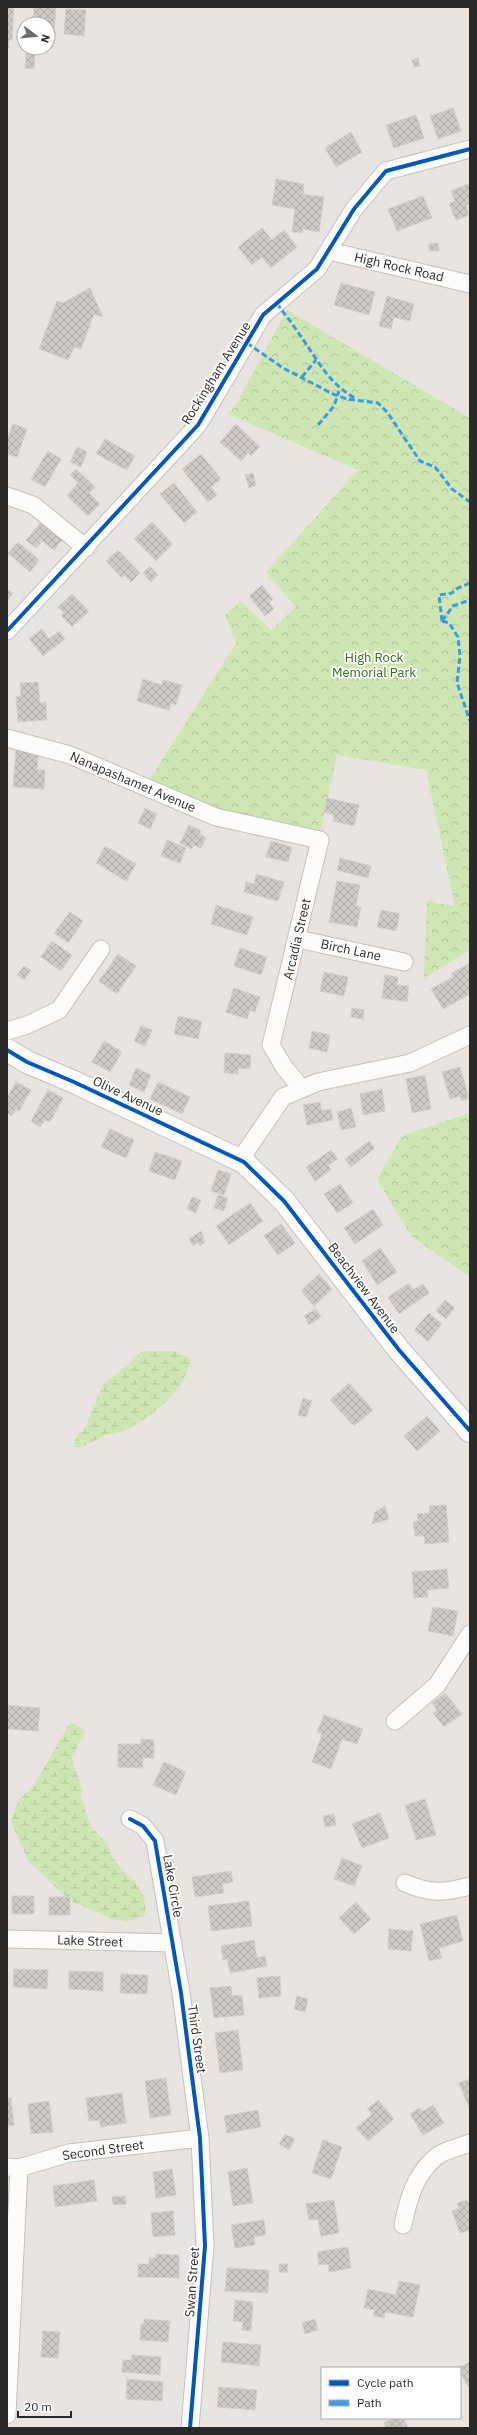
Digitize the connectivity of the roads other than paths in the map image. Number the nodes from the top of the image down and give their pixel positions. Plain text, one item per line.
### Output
1 (470, 149) edge
2 (328, 251) junction
3 (470, 284) edge
4 (7, 496) edge
5 (86, 548) junction
6 (7, 631) edge
7 (7, 738) edge
8 (259, 827) joint
9 (298, 939) junction
10 (101, 949) dead end
11 (404, 962) dead end
12 (7, 1030) edge
13 (470, 1035) edge
14 (7, 1050) edge
15 (302, 1089) junction
16 (240, 1160) junction
17 (470, 1431) edge
18 (470, 1634) edge
19 (396, 1721) dead end
20 (130, 1819) dead end
21 (405, 1883) dead end
22 (470, 1886) edge
23 (7, 1939) edge
24 (173, 1944) junction
25 (200, 2138) junction
26 (470, 2143) edge
27 (13, 2167) edge
28 (402, 2225) dead end
29 (7, 2415) edge
30 (190, 2428) edge

1 - 2 street, Rockingham Avenue
2 - 3 street, High Rock Road
2 - 5 street, Rockingham Avenue
4 - 5 street
5 - 6 street, Rockingham Avenue
7 - 8 street, Nanapashamet Avenue
8 - 9 street, Arcadia Street
9 - 11 street, Birch Lane
9 - 15 street, Arcadia Street
10 - 12 street
13 - 15 street
14 - 16 street, Olive Avenue
15 - 16 street
16 - 17 street, Beachview Avenue
18 - 19 street
20 - 24 street, Lake Circle
21 - 22 street
23 - 24 street, Lake Street
24 - 25 street, Third Street
25 - 27 street, Second Street
25 - 30 street, Swan Street
26 - 28 street
27 - 29 street

